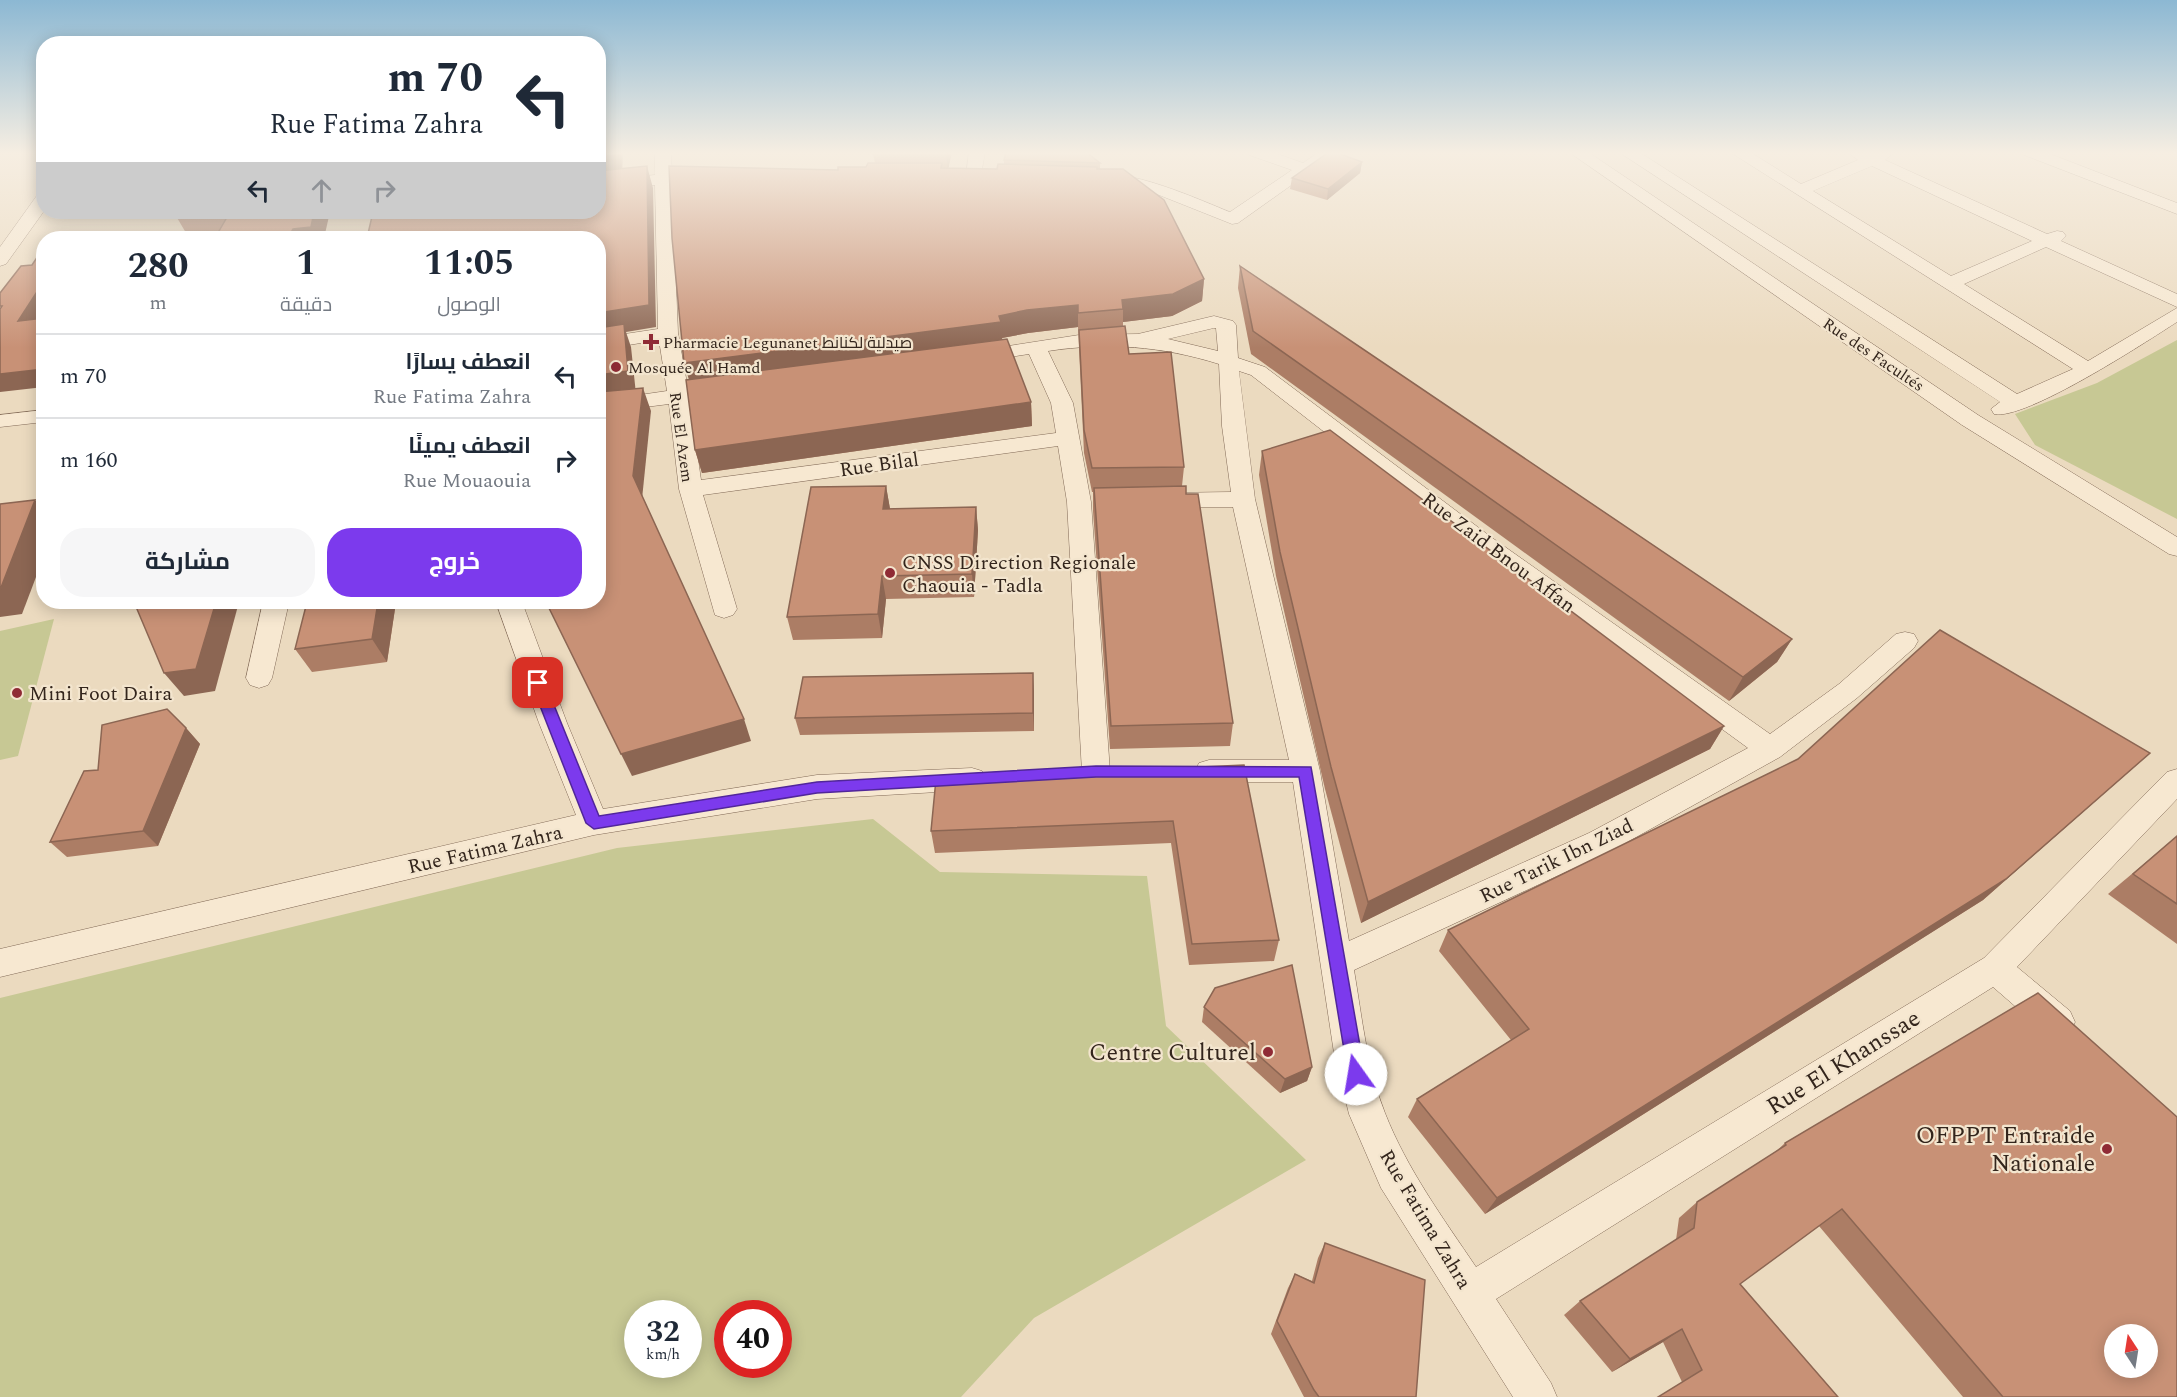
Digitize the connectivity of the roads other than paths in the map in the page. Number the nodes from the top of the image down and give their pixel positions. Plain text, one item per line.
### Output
1 (30, 217) edge
2 (664, 217) edge
3 (1673, 217) edge
4 (1728, 217) edge
5 (1844, 217) edge
6 (2000, 217) edge
7 (2028, 217) edge
8 (2063, 232) junction
9 (2046, 241) junction
10 (0, 260) edge
11 (2167, 277) dead end
12 (1951, 284) junction
13 (2177, 301) edge
14 (2177, 314) edge
15 (668, 333) junction
16 (1138, 340) junction
17 (606, 343) edge
18 (1037, 348) junction
19 (956, 359) edge
20 (1228, 360) junction
21 (2088, 370) junction
22 (746, 387) edge
23 (676, 396) junction
24 (2018, 404) junction
25 (606, 408) edge
26 (36, 417) edge
27 (1970, 420) junction
28 (0, 422) edge
29 (1069, 438) junction
30 (690, 489) junction
31 (1243, 498) junction
32 (1138, 500) edge
33 (2177, 548) edge
34 (274, 609) edge
35 (511, 609) edge
36 (724, 609) dead end
37 (1905, 641) dead end
38 (259, 678) dead end
39 (1770, 749) junction
40 (1177, 771) edge
41 (1305, 771) junction
42 (1096, 772) edge
43 (1003, 777) edge
44 (2177, 780) edge
45 (594, 823) junction
46 (1337, 962) junction
47 (0, 963) edge
48 (1995, 968) junction
49 (2082, 1043) edge
50 (1470, 1293) junction
51 (1537, 1397) edge

1 - 10 street
2 - 15 street, Rue El Azem
3 - 27 street, Rue des Facultés
4 - 24 street
5 - 12 street
6 - 9 street
7 - 8 street
8 - 9 street
8 - 11 street
9 - 12 street
9 - 13 street
12 - 21 street
14 - 21 street
15 - 17 street
15 - 23 street, Rue El Azem
16 - 18 street
16 - 20 street, Rue Zaid Bnou Affan
16 - 20 street, Rue Fatima Zahra
18 - 19 street
18 - 29 street
20 - 31 street, Rue Fatima Zahra
20 - 39 street, Rue Zaid Bnou Affan
21 - 24 street
22 - 23 street
23 - 25 street
23 - 30 street, Rue El Azem
24 - 27 street
26 - 28 street
27 - 33 street, Rue des Facultés
29 - 30 street, Rue Bilal
29 - 42 street
30 - 36 street, Rue El Azem
31 - 32 street
31 - 41 street, Rue Fatima Zahra
34 - 38 street
35 - 45 street
37 - 39 street, Rue Tarik Ibn Ziad
39 - 46 street, Rue Tarik Ibn Ziad
40 - 41 street
41 - 46 street, Rue Fatima Zahra
43 - 45 street, Rue Fatima Zahra
44 - 48 street, Rue El Khanssae
45 - 47 street, Rue Fatima Zahra
46 - 50 street, Rue Fatima Zahra
48 - 49 street
48 - 50 street, Rue El Khanssae
50 - 51 street, Rue Fatima Zahra

